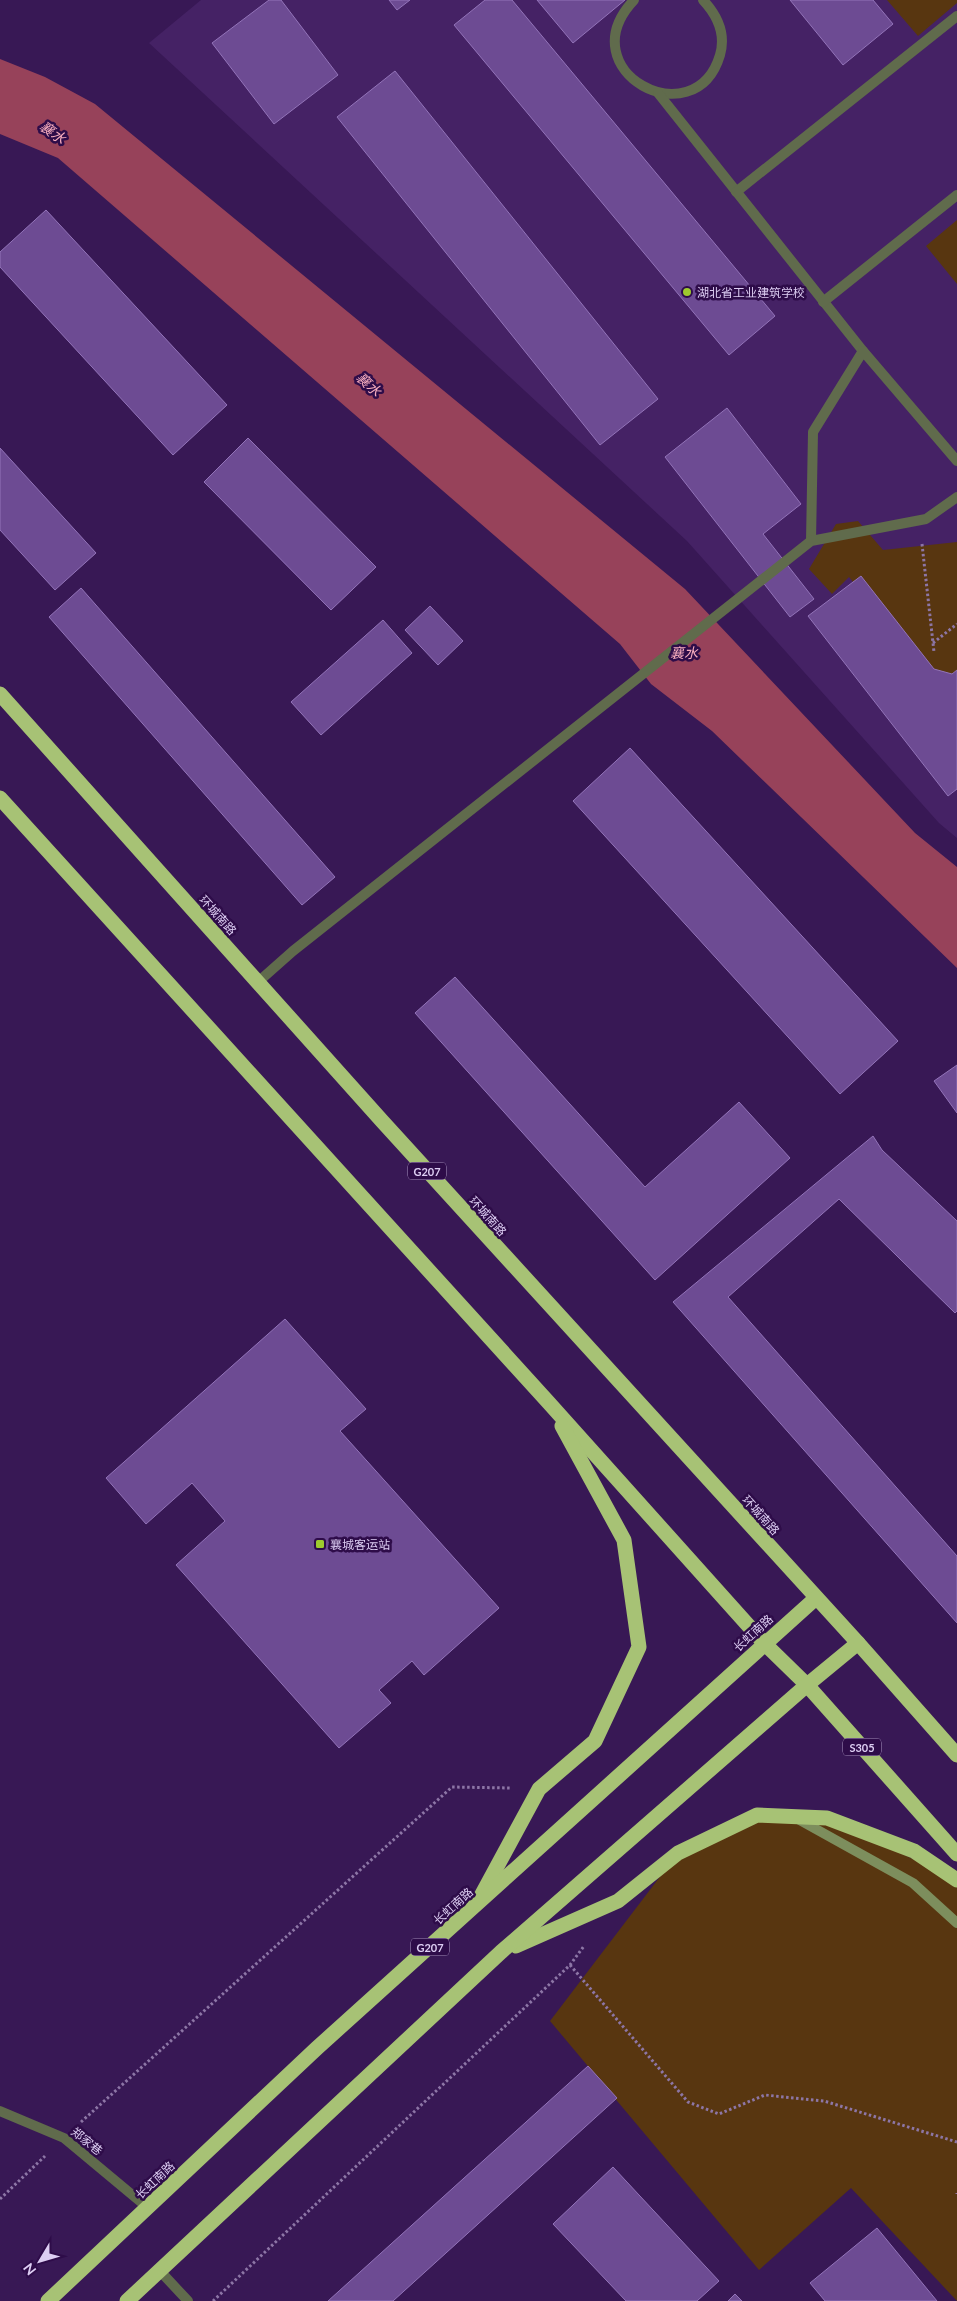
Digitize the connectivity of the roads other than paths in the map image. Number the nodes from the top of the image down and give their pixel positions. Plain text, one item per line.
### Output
1 (634, 0) edge
2 (703, 0) edge
3 (957, 16) edge
4 (658, 93) junction
5 (736, 192) junction
6 (957, 195) edge
7 (823, 302) junction
8 (863, 351) junction
9 (957, 462) edge
10 (957, 497) edge
11 (811, 541) junction
12 (0, 694) edge
13 (0, 798) edge
14 (258, 982) junction
15 (550, 1403) junction
16 (816, 1598) junction
17 (764, 1643) junction
18 (858, 1643) junction
19 (807, 1685) junction
20 (957, 1755) edge
21 (793, 1816) junction
22 (957, 1854) edge
23 (957, 1880) edge
24 (476, 1905) junction
25 (957, 1923) edge
26 (501, 1952) junction
27 (0, 2111) edge
28 (148, 2208) junction
29 (160, 2271) junction
30 (48, 2301) edge
31 (127, 2301) edge
32 (188, 2301) edge

1 - 4 street
2 - 4 street
3 - 5 street
4 - 5 street
5 - 7 street
6 - 7 street
7 - 8 street
8 - 9 street
8 - 11 street
10 - 11 street
11 - 14 street
12 - 14 highway, 环城南路 / G207
13 - 15 highway
14 - 16 highway, 环城南路 / G207
15 - 17 highway
15 - 24 highway
16 - 17 highway, 长虹南路 / G207
16 - 18 highway, 环城南路 / G207
17 - 19 highway, S305
17 - 24 highway, 长虹南路 / G207
18 - 19 highway
18 - 20 highway, 环城南路
19 - 22 highway, S305
19 - 26 highway
21 - 23 highway
21 - 25 street
21 - 26 highway
24 - 28 highway, 长虹南路 / G207
26 - 29 highway
27 - 28 street, 郑家巷
28 - 30 highway, 长虹南路 / G207
29 - 31 highway
29 - 32 street

